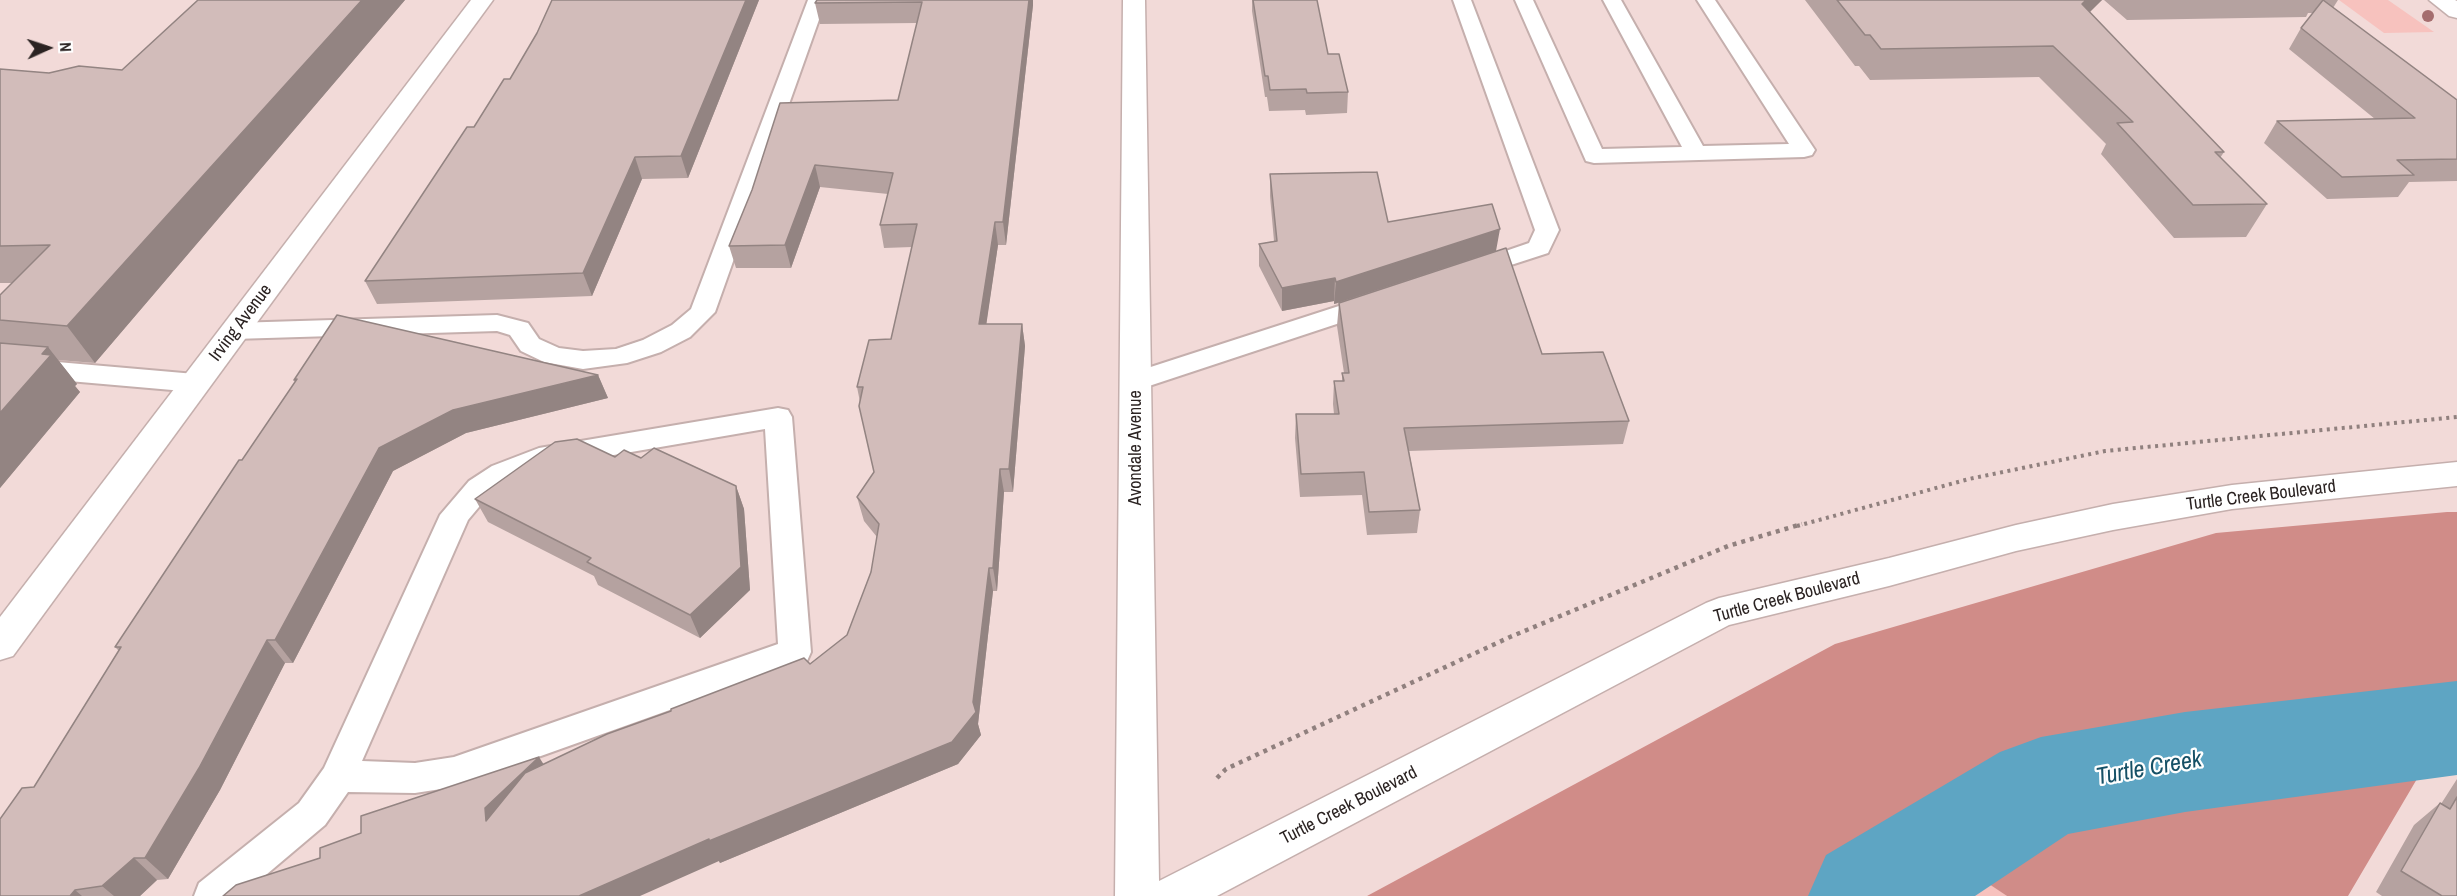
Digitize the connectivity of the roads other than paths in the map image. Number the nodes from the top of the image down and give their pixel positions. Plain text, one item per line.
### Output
1 (482, 0) edge
2 (817, 0) edge
3 (1134, 0) edge
4 (1462, 0) edge
5 (1524, 0) edge
6 (1612, 0) edge
7 (1706, 0) edge
8 (2439, 0) edge
9 (2457, 11) edge
10 (1696, 153) junction
11 (1449, 278) edge
12 (1393, 296) edge
13 (234, 331) junction
14 (0, 366) edge
15 (1136, 381) junction
16 (195, 383) junction
17 (2457, 474) edge
18 (0, 645) edge
19 (339, 776) junction
20 (213, 896) edge
21 (1137, 896) edge
22 (1174, 896) edge

1 - 13 main road, Irving Avenue
2 - 13 lane
3 - 15 main road, Avondale Avenue
4 - 11 lane
5 - 10 lane
6 - 10 lane
7 - 10 lane
8 - 9 main road
12 - 15 lane
13 - 16 main road, Irving Avenue
14 - 16 lane
15 - 21 main road, Avondale Avenue
16 - 18 main road, Irving Avenue
17 - 22 main road, Turtle Creek Boulevard
19 - 19 lane
19 - 20 lane

